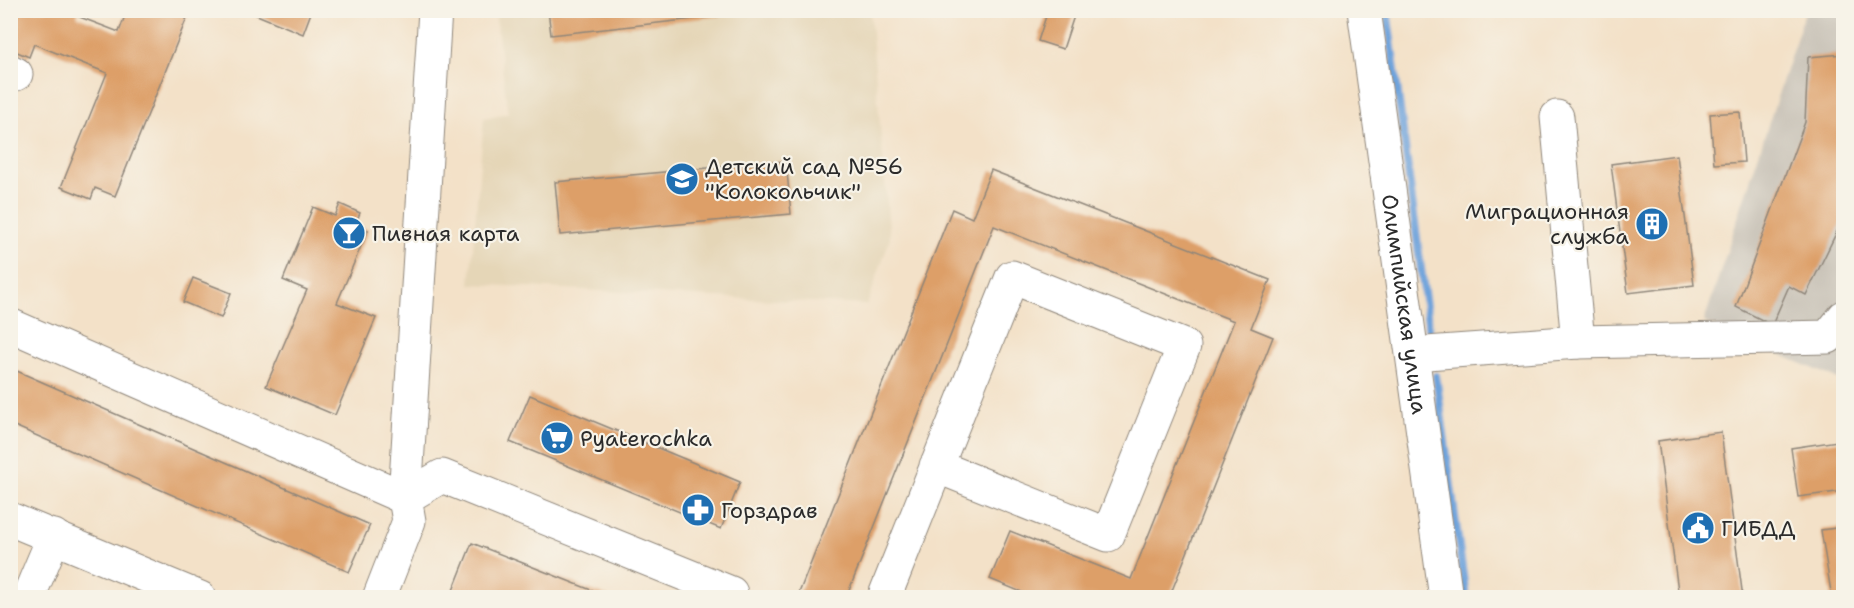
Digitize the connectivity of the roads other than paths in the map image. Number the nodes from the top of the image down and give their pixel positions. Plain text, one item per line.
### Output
1 (435, 10) edge
2 (1364, 10) edge
3 (1557, 117) dead end
4 (1844, 317) edge
5 (10, 325) edge
6 (1578, 342) junction
7 (1413, 354) junction
8 (936, 466) junction
9 (405, 498) junction
10 (10, 519) edge
11 (54, 536) junction
12 (28, 597) edge
13 (200, 597) edge
14 (379, 597) edge
15 (729, 597) edge
16 (884, 597) edge
17 (1446, 597) edge

1 - 9 street
2 - 7 street, Олимпийская улица
3 - 6 street
4 - 6 street
5 - 9 street
6 - 7 street
7 - 17 street, Олимпийская улица
8 - 8 street
8 - 16 street
9 - 14 street
9 - 15 street
10 - 11 street
11 - 12 street
11 - 13 street

